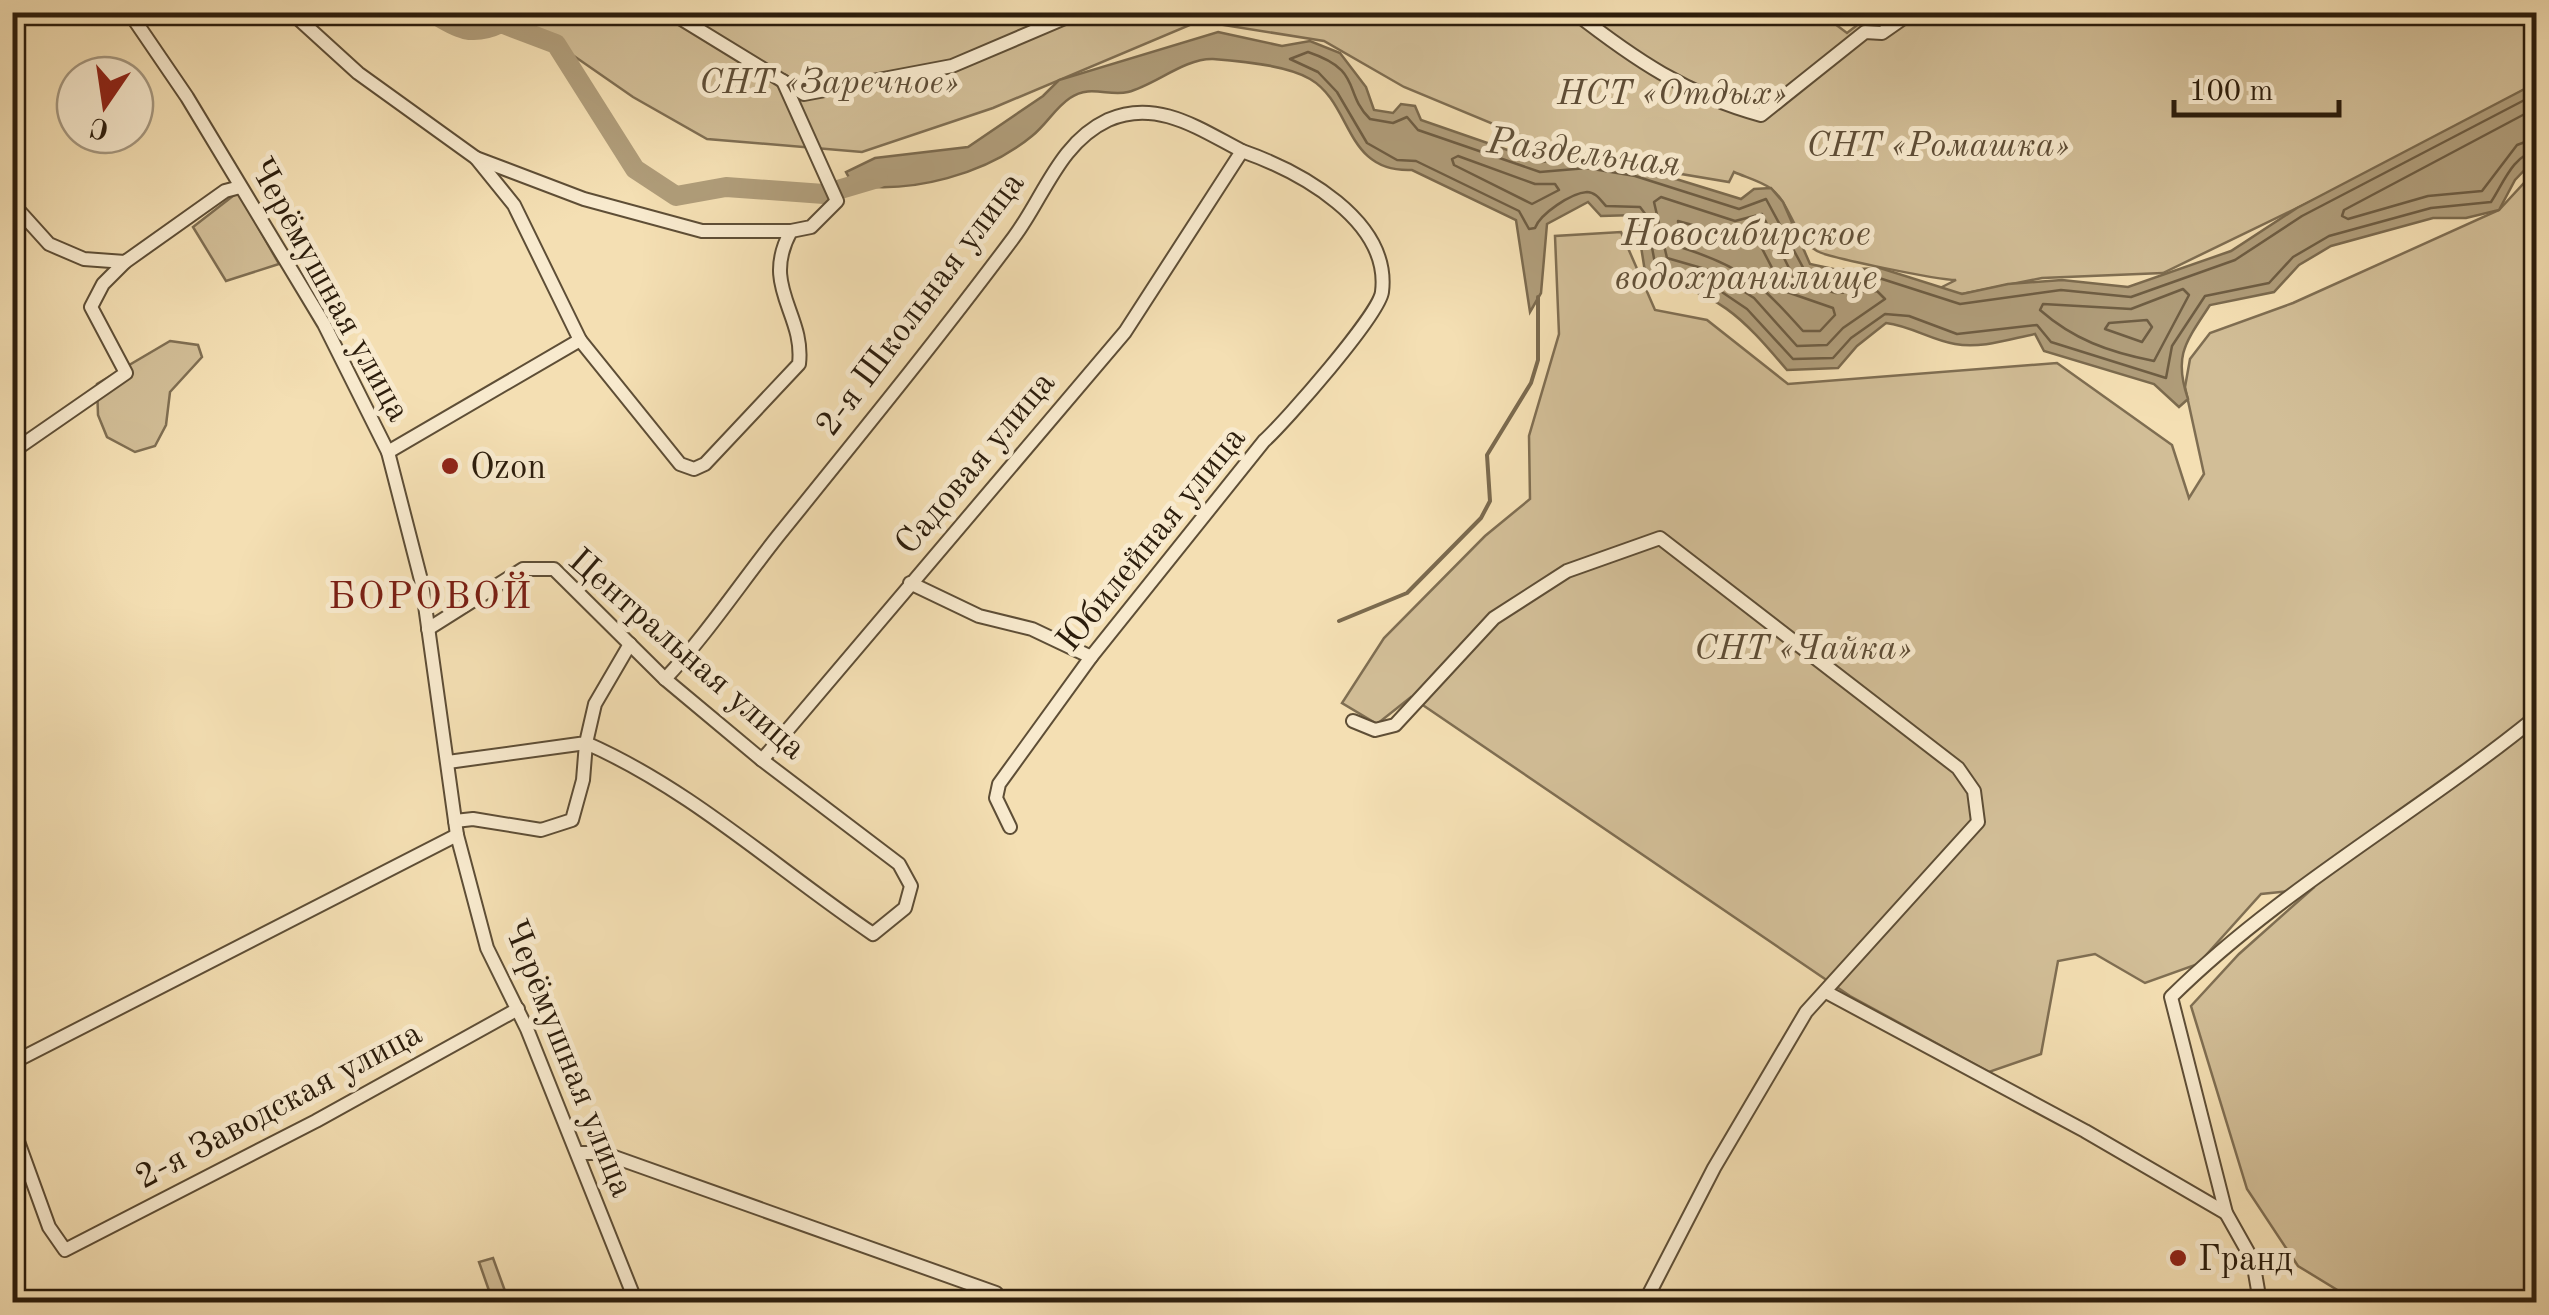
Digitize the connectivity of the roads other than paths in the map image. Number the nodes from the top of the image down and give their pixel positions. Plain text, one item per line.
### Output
1 (129, 12) edge
2 (291, 12) edge
3 (670, 12) edge
4 (1079, 12) edge
5 (1574, 12) edge
6 (1912, 12) edge
7 (783, 81) junction
8 (1242, 151) junction
9 (476, 158) junction
10 (240, 188) junction
11 (12, 203) edge
12 (791, 231) junction
13 (125, 262) junction
14 (1382, 297) joint
15 (580, 340) junction
16 (12, 452) edge
17 (388, 452) junction
18 (910, 583) junction
19 (428, 630) junction
20 (630, 644) junction
21 (1091, 657) junction
22 (665, 679) junction
23 (2536, 717) edge
24 (1353, 721) dead end
25 (586, 743) junction
26 (762, 760) junction
27 (448, 762) junction
28 (1010, 827) dead end
29 (456, 828) junction
30 (1826, 992) junction
31 (518, 1010) junction
32 (12, 1063) edge
33 (14, 1132) edge
34 (579, 1154) junction
35 (2226, 1214) junction
36 (1647, 1298) edge
37 (636, 1302) edge
38 (1003, 1302) edge
39 (1662, 1302) edge
40 (2260, 1302) edge

1 - 10 street, Черёмушная улица
2 - 9 street
3 - 7 street
4 - 7 street
5 - 6 street
7 - 12 street
8 - 14 street, 2-я Школьная улица
8 - 18 street, Садовая улица
8 - 22 street, 2-я Школьная улица
9 - 12 street
9 - 15 street
10 - 13 street
10 - 17 street, Черёмушная улица
11 - 13 street
12 - 15 street
13 - 16 street
14 - 21 street, Юбилейная улица
15 - 17 street
17 - 19 street, Черёмушная улица
18 - 21 street
18 - 26 street, Садовая улица
19 - 20 street, Центральная улица
19 - 27 street, Черёмушная улица
20 - 22 street, Центральная улица
20 - 25 street
21 - 28 street, Юбилейная улица
22 - 26 street, Центральная улица
23 - 35 street
24 - 30 street
25 - 26 street, Центральная улица
25 - 27 street
25 - 29 street
27 - 29 street, Черёмушная улица
29 - 31 street, Черёмушная улица
29 - 32 street
30 - 35 street
30 - 36 street
31 - 33 street, 2-я Заводская улица
31 - 34 street, Черёмушная улица
34 - 37 street, Черёмушная улица
34 - 38 street
35 - 40 street
36 - 39 street

